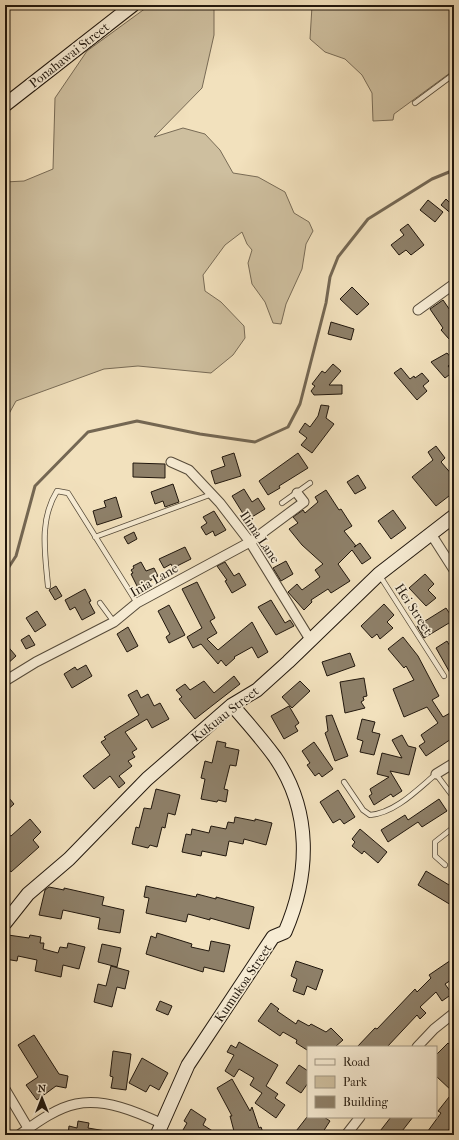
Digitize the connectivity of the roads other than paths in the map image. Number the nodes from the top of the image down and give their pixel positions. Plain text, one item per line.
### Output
1 (133, 5) edge
2 (454, 74) edge
3 (415, 103) dead end
4 (5, 105) edge
5 (454, 284) edge
6 (418, 310) dead end
7 (171, 462) dead end
8 (310, 482) dead end
9 (297, 493) junction
10 (212, 494) junction
11 (282, 503) dead end
12 (454, 516) edge
13 (431, 534) junction
14 (95, 537) junction
15 (250, 542) junction
16 (454, 570) edge
17 (379, 574) junction
18 (48, 586) dead end
19 (100, 603) dead end
20 (137, 603) junction
21 (114, 622) junction
22 (311, 640) junction
23 (444, 676) dead end
24 (5, 681) edge
25 (232, 705) junction
26 (454, 763) edge
27 (436, 774) junction
28 (344, 782) dead end
29 (454, 798) edge
30 (454, 827) edge
31 (445, 864) dead end
32 (5, 923) edge
33 (454, 1013) edge
34 (418, 1046) edge
35 (5, 1089) edge
36 (359, 1118) edge
37 (28, 1128) junction
38 (160, 1129) edge
39 (19, 1135) edge
40 (346, 1135) edge

1 - 4 street, Ponahawai Street
2 - 3 lane
5 - 6 street
7 - 10 street, Ilima Lane
8 - 9 lane
9 - 11 lane
9 - 15 street, Inia Lane
10 - 14 lane
10 - 15 street, Ilima Lane
12 - 13 street, Kukuau Street
13 - 16 street
13 - 17 street, Kukuau Street
14 - 18 lane
14 - 20 lane
15 - 20 street, Inia Lane
15 - 22 street, Ilima Lane
17 - 22 street, Kukuau Street
17 - 23 lane, Hei Street
19 - 21 lane
20 - 21 street, Inia Lane
21 - 24 street, Inia Lane
22 - 25 street, Kukuau Street
25 - 32 street, Kukuau Street
25 - 38 street, Kumukoa Street
26 - 27 street
27 - 28 lane
27 - 29 lane
30 - 31 lane
33 - 34 street
35 - 37 street
36 - 40 street
37 - 38 street
37 - 39 street

